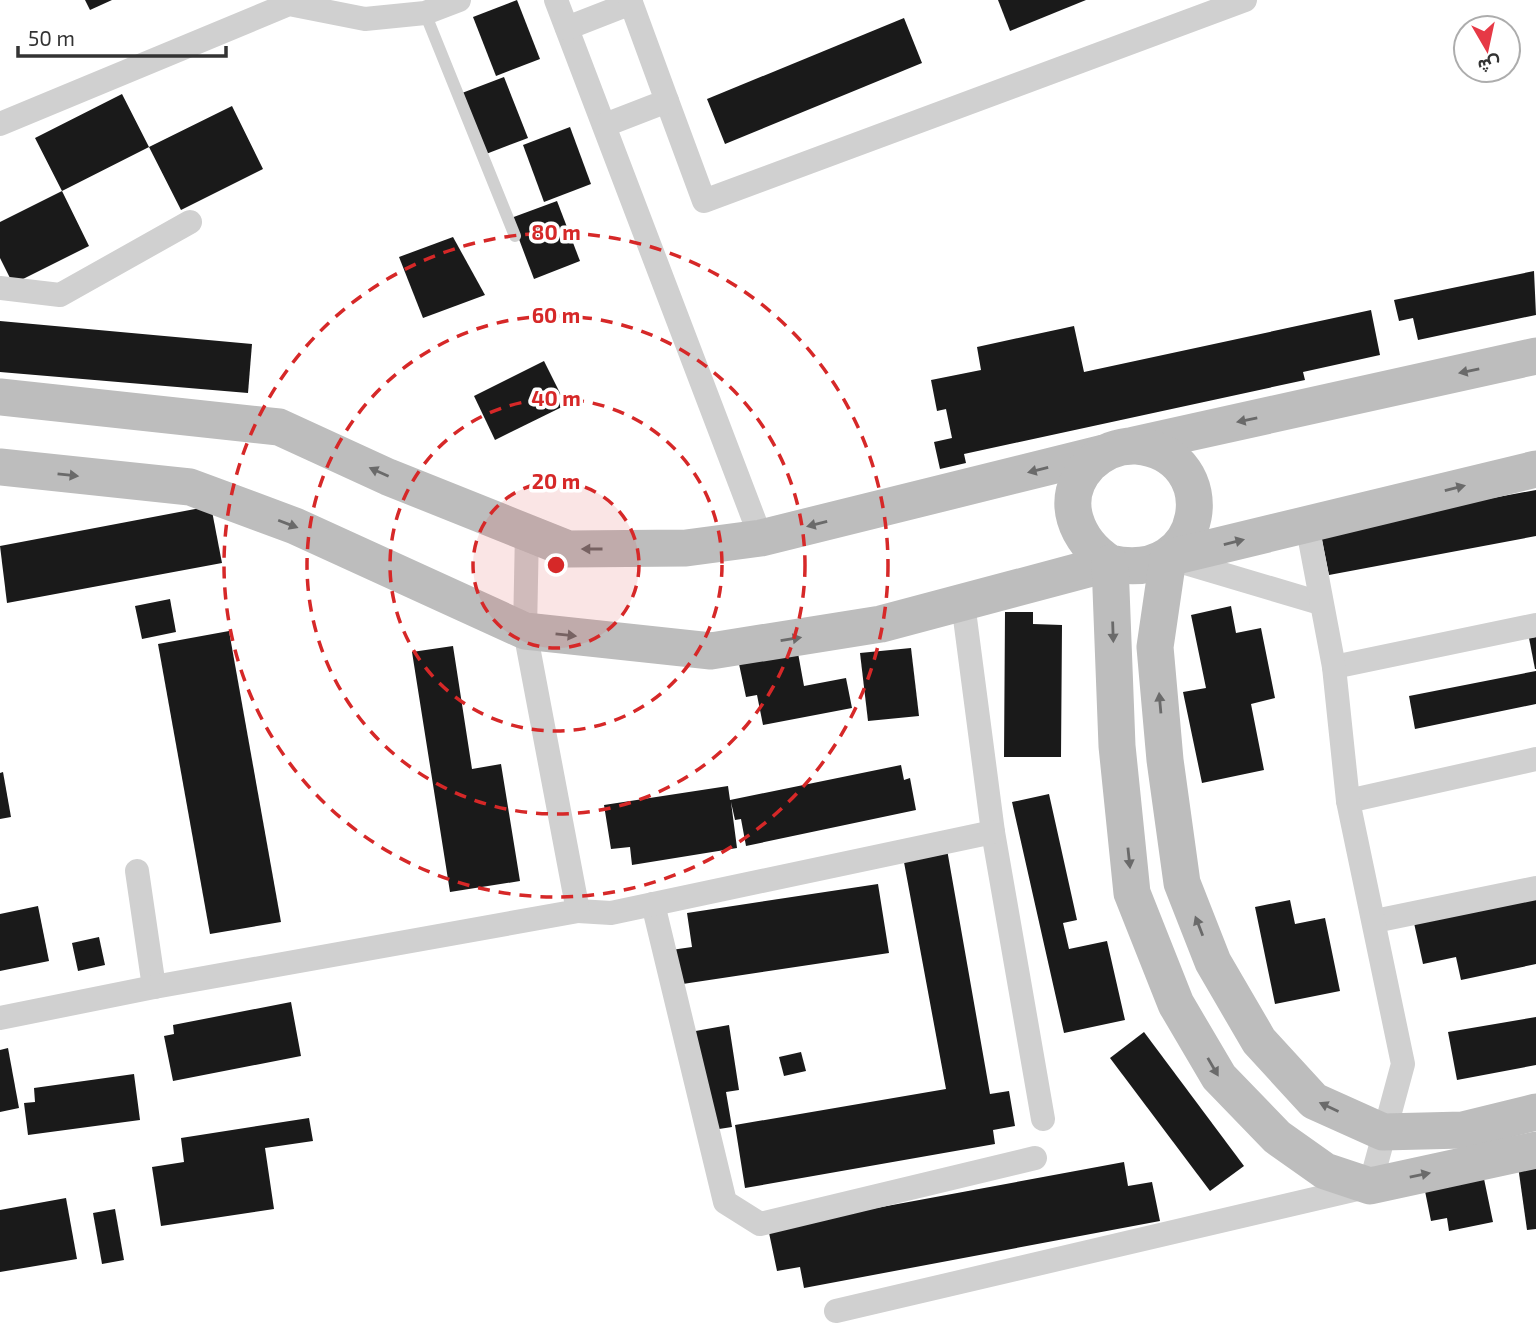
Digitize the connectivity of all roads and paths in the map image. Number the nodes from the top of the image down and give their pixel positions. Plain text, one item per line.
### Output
1 (459, 0) edge
2 (556, 0) edge
3 (1245, 0) edge
4 (630, 1) edge
5 (425, 13) junction
6 (567, 28) junction
7 (667, 101) junction
8 (0, 124) edge
9 (605, 125) junction
10 (190, 222) dead end
11 (515, 236) dead end
12 (0, 289) edge
13 (1536, 356) edge
14 (0, 397) edge
15 (1116, 449) junction
16 (0, 467) edge
17 (1536, 469) edge
18 (1307, 524) junction
19 (527, 531) junction
20 (761, 538) junction
21 (1168, 558) junction
22 (1110, 564) junction
23 (963, 603) junction
24 (1320, 603) junction
25 (1536, 625) edge
26 (524, 631) junction
27 (1334, 667) junction
28 (1536, 759) edge
29 (1348, 801) junction
30 (993, 832) junction
31 (137, 871) dead end
32 (1536, 888) edge
33 (653, 904) junction
34 (578, 911) junction
35 (1375, 921) junction
36 (154, 987) junction
37 (0, 1018) edge
38 (1536, 1112) edge
39 (1043, 1119) dead end
40 (1383, 1132) junction
41 (1536, 1150) edge
42 (1035, 1158) dead end
43 (1370, 1186) junction
44 (836, 1311) dead end

1 - 5 street
2 - 6 street
3 - 7 street
4 - 6 street
4 - 7 street
5 - 8 street
5 - 11 lane
6 - 9 street
7 - 9 street
9 - 20 street
10 - 12 street
13 -> 15 street
19 -> 14 street
15 -> 20 street
15 - 21 street
15 - 22 street
16 -> 26 street
18 -> 17 street
21 -> 18 street
18 - 24 street
20 -> 19 street
19 - 26 street
21 - 22 street
21 - 24 street
40 -> 21 street
22 - 23 street
22 -> 43 street
26 -> 23 street
23 - 30 street
24 - 27 street
25 - 27 street
26 - 34 street
27 - 29 street
28 - 29 street
29 - 35 street
30 - 33 street
30 - 39 street
31 - 36 street
32 - 35 street
33 - 34 street
33 - 42 street
34 - 36 street
35 - 40 street
36 - 37 street
38 - 40 street
40 - 43 street
43 -> 41 street
43 - 44 street

